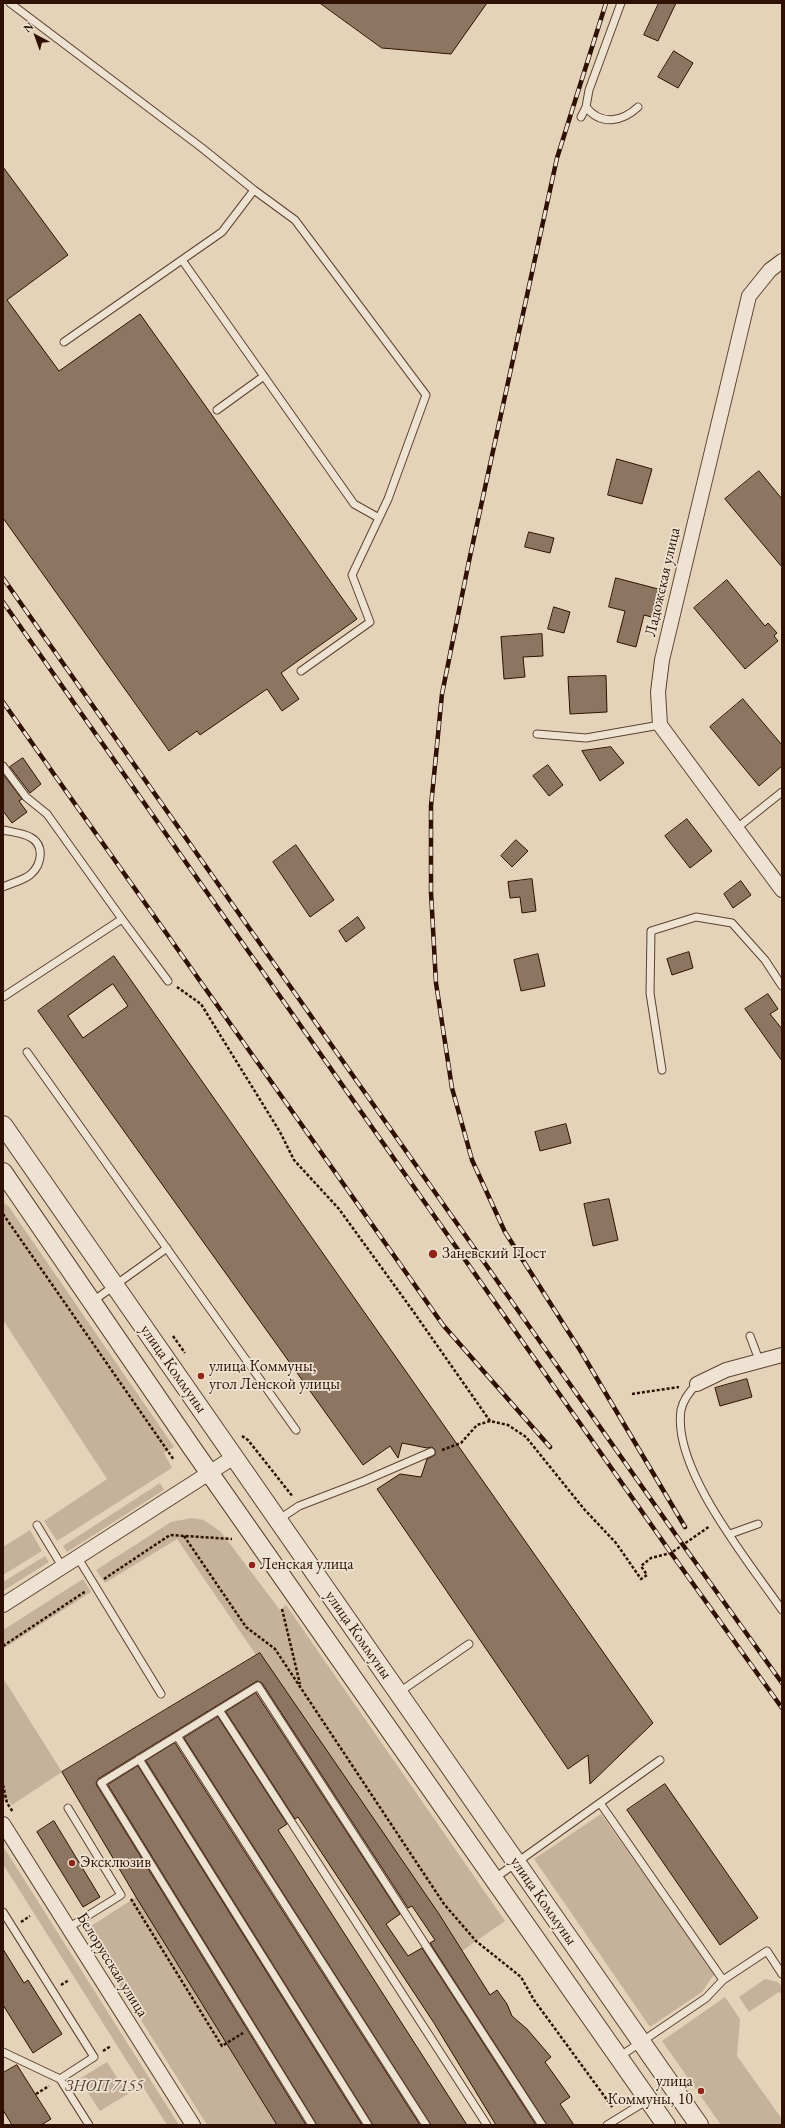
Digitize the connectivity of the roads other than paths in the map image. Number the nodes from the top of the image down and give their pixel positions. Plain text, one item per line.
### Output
1 (10, 3) edge
2 (621, 3) edge
3 (586, 107) junction
4 (638, 107) dead end
5 (581, 117) dead end
6 (254, 190) junction
7 (182, 260) junction
8 (782, 261) edge
9 (64, 342) dead end
10 (264, 376) junction
11 (217, 410) dead end
12 (379, 518) junction
13 (301, 671) dead end
14 (660, 725) junction
15 (537, 734) dead end
16 (3, 766) edge
17 (782, 792) edge
18 (737, 828) junction
19 (3, 830) edge
20 (3, 887) edge
21 (782, 890) edge
22 (122, 919) junction
23 (168, 981) road end
24 (782, 986) edge
25 (3, 997) edge
26 (27, 1052) dead end
27 (662, 1070) dead end
28 (3, 1125) edge
29 (3, 1172) edge
30 (167, 1248) junction
31 (114, 1286) junction
32 (93, 1301) junction
33 (750, 1336) dead end
34 (782, 1354) edge
35 (760, 1360) junction
36 (696, 1384) joint
37 (296, 1430) dead end
38 (431, 1452) road end
39 (234, 1457) junction
40 (210, 1474) junction
41 (278, 1520) junction
42 (758, 1524) dead end
43 (37, 1525) dead end
44 (730, 1534) junction
45 (78, 1558) junction
46 (63, 1568) junction
47 (3, 1605) edge
48 (782, 1610) edge
49 (469, 1644) dead end
50 (398, 1693) junction
51 (161, 1694) dead end
52 (218, 1710) junction
53 (177, 1736) junction
54 (139, 1759) junction
55 (660, 1760) dead end
56 (600, 1803) junction
57 (68, 1808) dead end
58 (3, 1824) edge
59 (516, 1862) junction
60 (494, 1878) junction
61 (3, 1912) edge
62 (68, 1928) junction
63 (782, 1974) edge
64 (723, 1980) junction
65 (641, 2042) junction
66 (3, 2052) edge
67 (619, 2057) junction
68 (60, 2079) junction
69 (648, 2100) junction
70 (89, 2125) edge
71 (193, 2125) edge
72 (312, 2125) edge
73 (368, 2125) edge
74 (426, 2125) edge
75 (487, 2125) edge
76 (542, 2125) edge
77 (607, 2125) edge
78 (666, 2125) edge
79 (699, 2125) edge

1 - 6 lane
2 - 3 lane
3 - 4 lane
3 - 5 lane
6 - 7 lane
6 - 12 lane
7 - 9 lane
7 - 10 lane
8 - 14 street, Ладожская улица
10 - 11 lane
10 - 12 lane
12 - 13 lane
14 - 15 lane
14 - 18 street
16 - 22 lane
17 - 18 lane
18 - 21 street
19 - 20 lane
22 - 23 lane
22 - 25 lane
24 - 27 lane
26 - 30 lane
28 - 31 street, улица Коммуны
29 - 32 street, улица Коммуны
30 - 31 lane
30 - 37 lane
31 - 32 lane
31 - 39 street, улица Коммуны
32 - 40 street, улица Коммуны
33 - 35 lane
34 - 35 street
35 - 36 street
36 - 44 lane
38 - 41 lane
39 - 40 street
39 - 41 street, улица Коммуны
40 - 45 street
40 - 60 street, улица Коммуны
41 - 50 street, улица Коммуны
42 - 44 lane
43 - 46 lane
44 - 48 lane
45 - 46 street
45 - 51 lane
46 - 47 street
49 - 50 lane
50 - 59 street, улица Коммуны
52 - 53 lane
52 - 75 lane
52 - 76 lane
53 - 54 lane
53 - 74 lane
54 - 72 lane
54 - 73 lane
55 - 56 lane
56 - 59 lane
56 - 64 lane
57 - 62 lane
58 - 62 street, Белорусская улица
59 - 60 lane
59 - 65 street, улица Коммуны
60 - 67 street, улица Коммуны
61 - 68 lane
62 - 71 street, Белорусская улица
63 - 64 lane
64 - 65 lane
65 - 67 lane
65 - 79 street, улица Коммуны
66 - 68 lane
67 - 69 street, улица Коммуны
68 - 70 lane
69 - 77 lane
69 - 78 street, улица Коммуны

